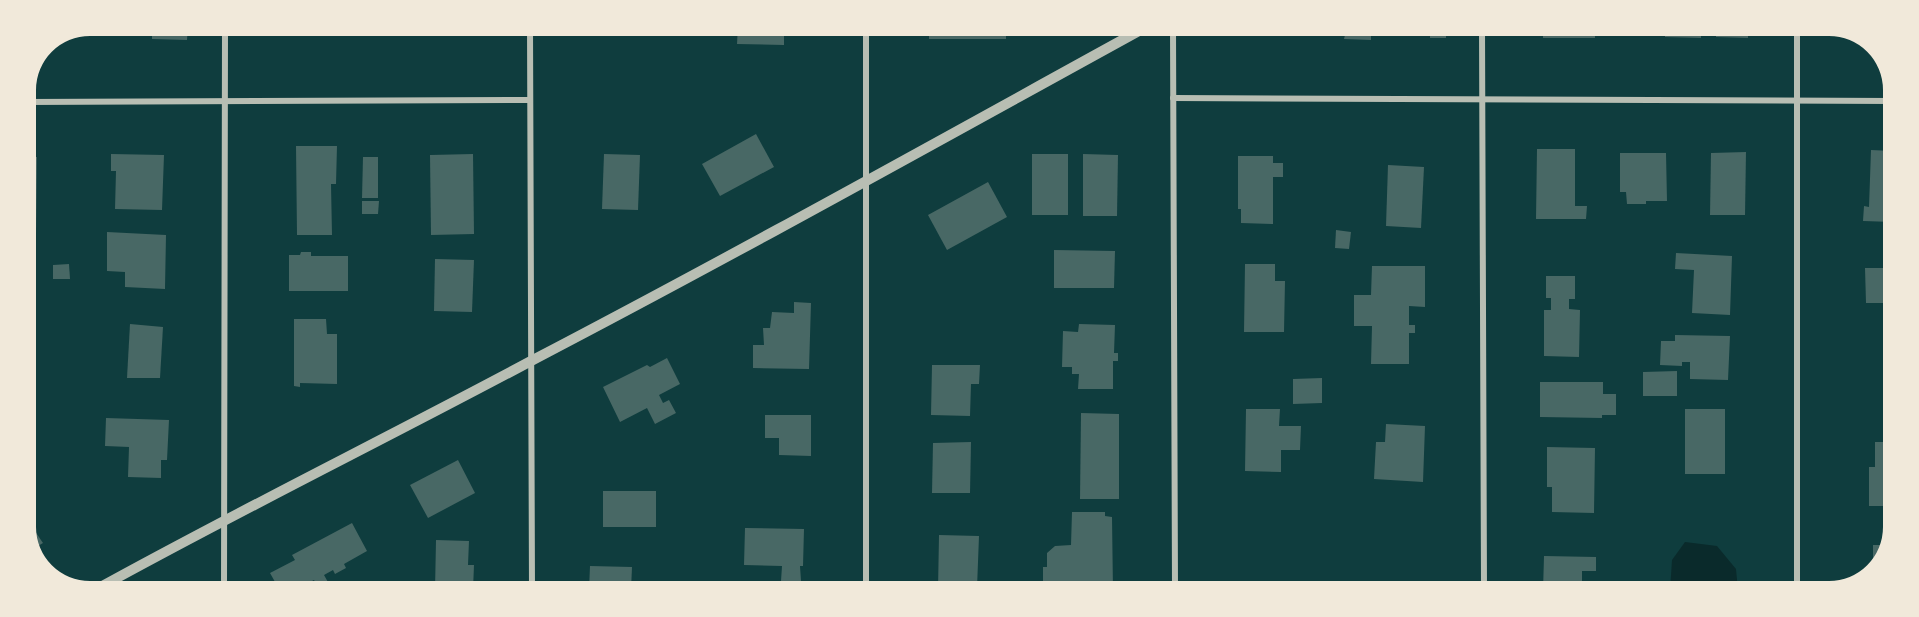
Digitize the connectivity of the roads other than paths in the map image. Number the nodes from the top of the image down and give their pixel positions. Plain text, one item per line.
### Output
1 (225, 36) edge
2 (530, 36) edge
3 (866, 36) edge
4 (1130, 36) edge
5 (1173, 36) edge
6 (1482, 36) edge
7 (1797, 36) edge
8 (1173, 98) junction
9 (1482, 99) junction
10 (530, 100) junction
11 (224, 101) junction
12 (1797, 101) junction
13 (1883, 101) edge
14 (36, 102) edge
15 (866, 182) junction
16 (531, 362) junction
17 (224, 520) junction
18 (112, 581) edge
19 (224, 581) edge
20 (532, 581) edge
21 (866, 581) edge
22 (1175, 581) edge
23 (1484, 581) edge
24 (1797, 581) edge

1 - 11 street
2 - 10 street
3 - 15 street
4 - 15 street
5 - 8 street
6 - 9 street
7 - 12 street
8 - 9 street
8 - 22 street
9 - 12 street
9 - 23 street
10 - 11 street
10 - 16 street
11 - 14 street
11 - 17 street
12 - 13 street
12 - 24 street
15 - 16 street
15 - 21 street
16 - 17 street
16 - 20 street
17 - 18 street
17 - 19 street

